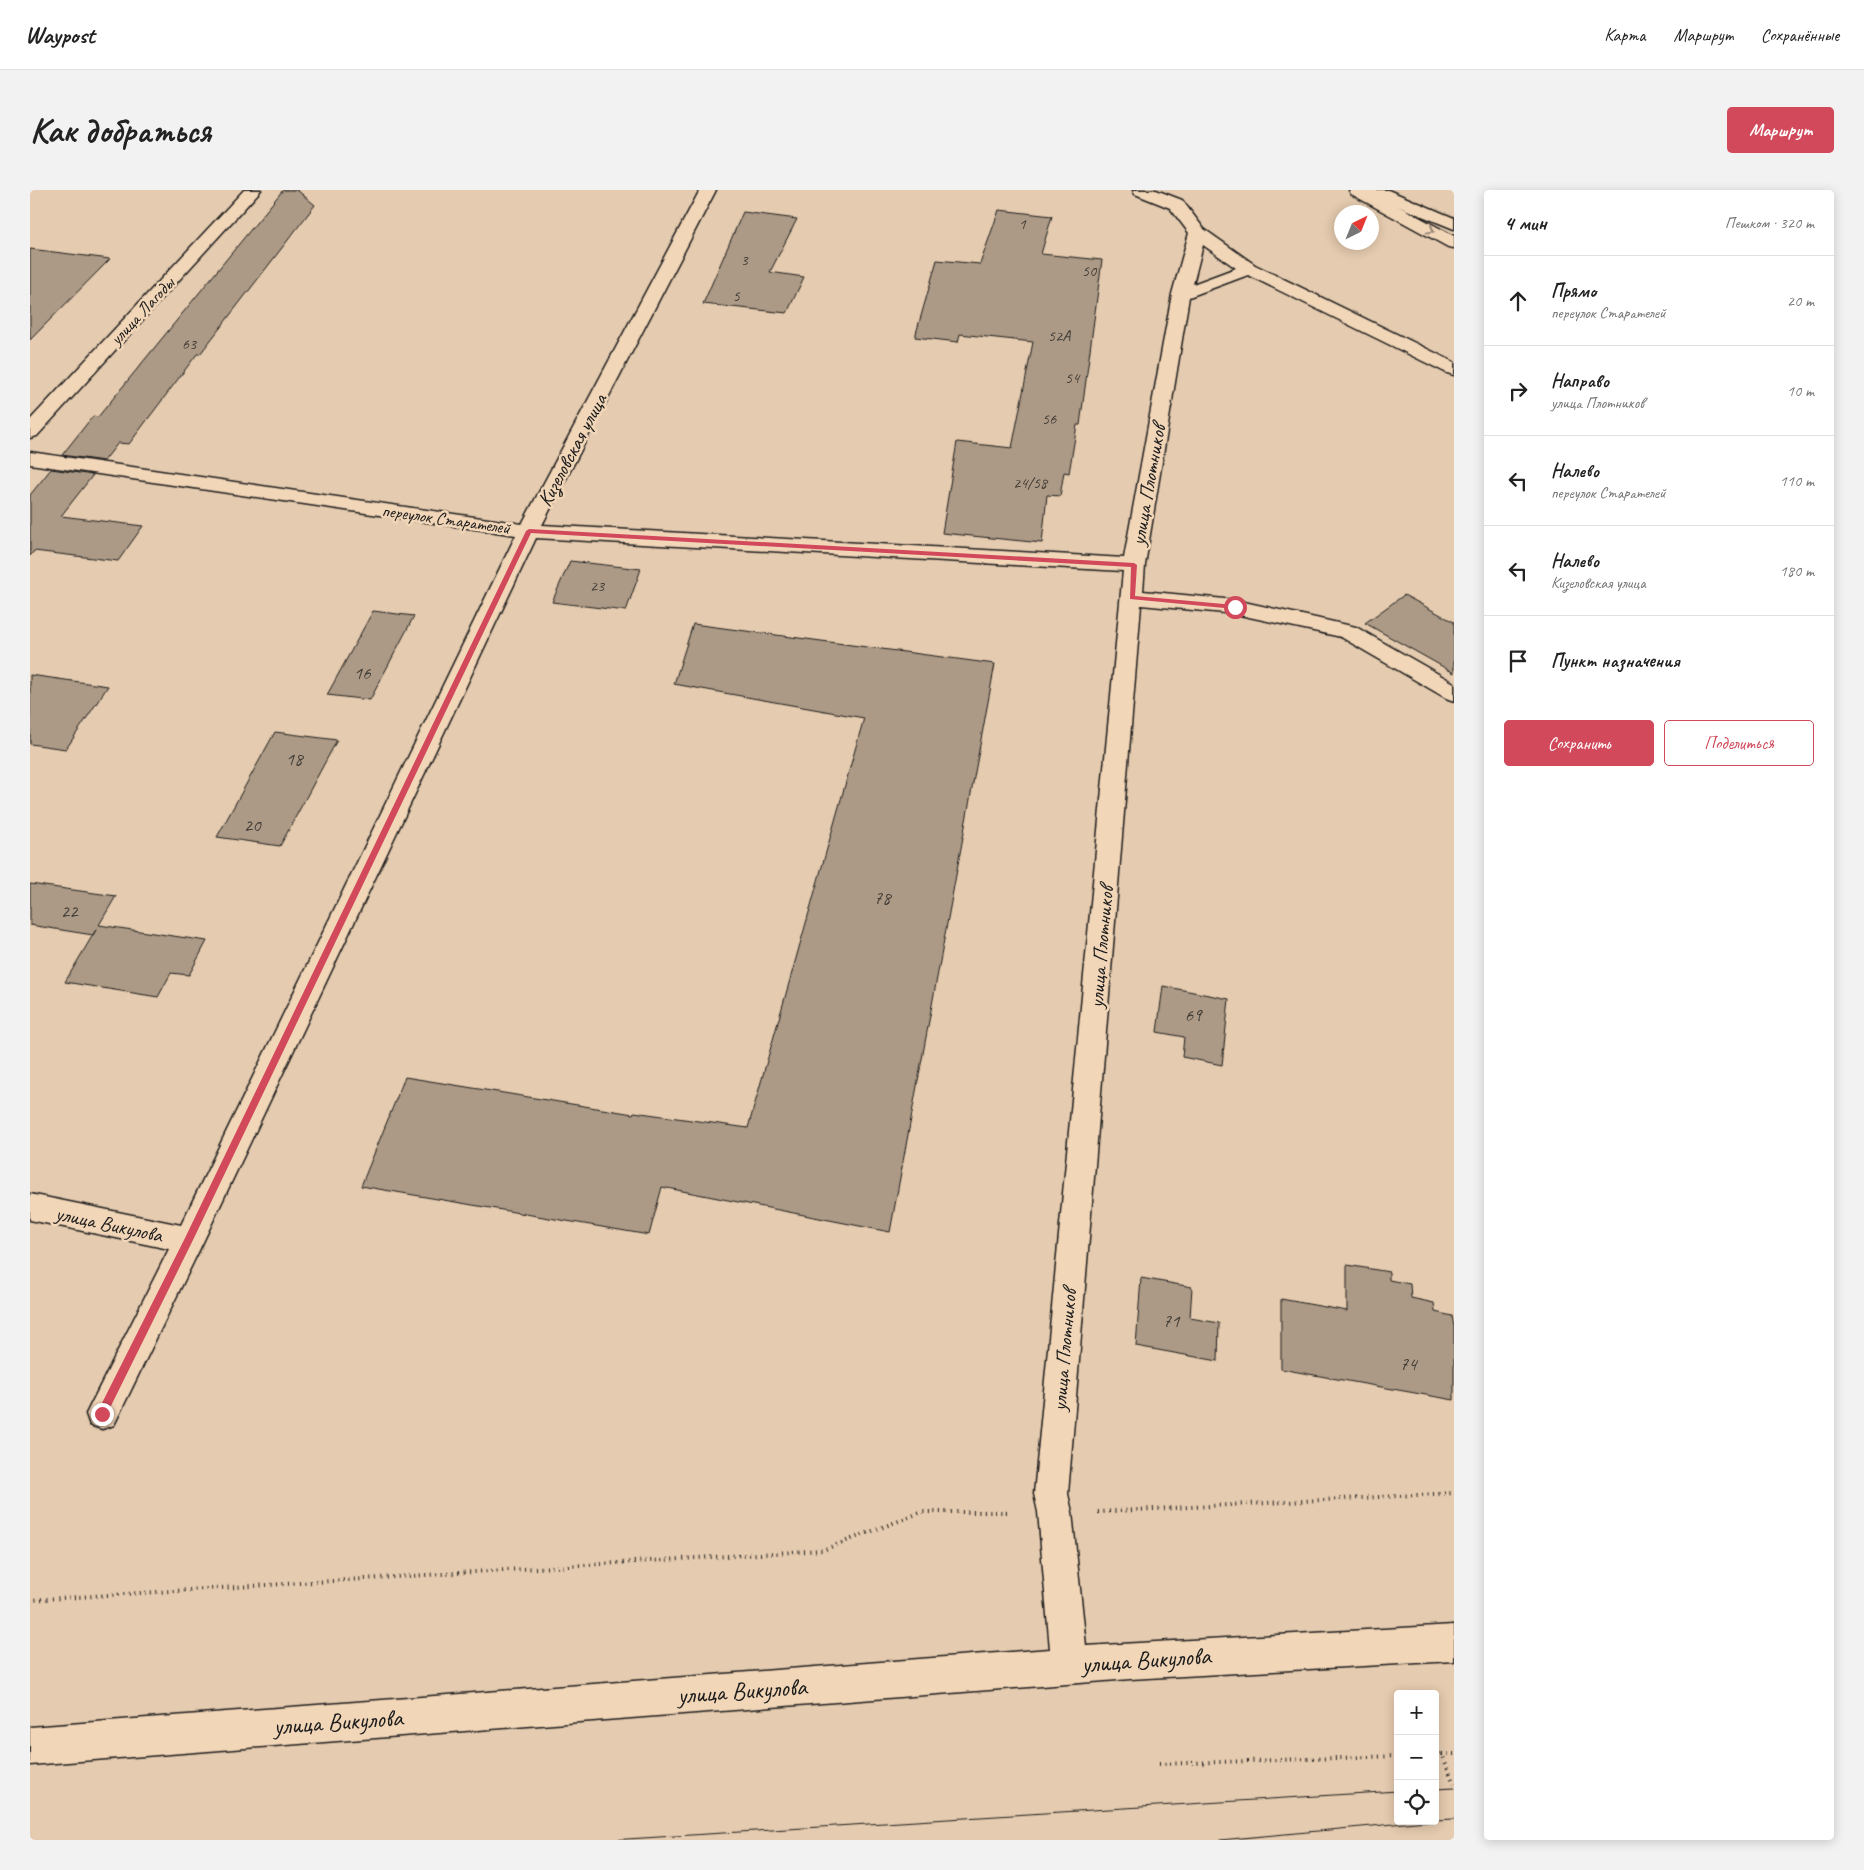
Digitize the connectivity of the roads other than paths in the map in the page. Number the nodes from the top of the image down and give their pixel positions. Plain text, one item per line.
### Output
1 (253, 190) edge
2 (708, 190) edge
3 (1141, 190) edge
4 (1357, 190) edge
5 (1374, 190) edge
6 (1454, 224) edge
7 (1198, 233) junction
8 (1454, 243) edge
9 (1249, 269) junction
10 (1181, 294) junction
11 (1454, 369) edge
12 (30, 432) edge
13 (30, 458) edge
14 (529, 531) junction
15 (1134, 565) junction
16 (1132, 598) junction
17 (1454, 692) edge
18 (30, 1207) edge
19 (189, 1240) junction
20 (102, 1414) dead end
21 (1454, 1643) edge
22 (1070, 1665) junction
23 (30, 1746) edge

1 - 12 street, улица Лагоды
2 - 14 street, Кизеловская улица
3 - 7 street
4 -> 8 street
5 - 6 street
7 - 9 street
7 - 10 street, улица Плотников
9 - 10 street
9 - 11 street
10 - 15 street, улица Плотников
13 - 14 street, переулок Старателей
14 - 15 street, переулок Старателей
14 - 19 street, Кизеловская улица
15 - 16 street, улица Плотников
16 - 17 street
16 - 22 street, улица Плотников
18 - 19 street, улица Викулова
19 - 20 street, Кизеловская улица
21 - 22 street, улица Викулова
22 - 23 street, улица Викулова

